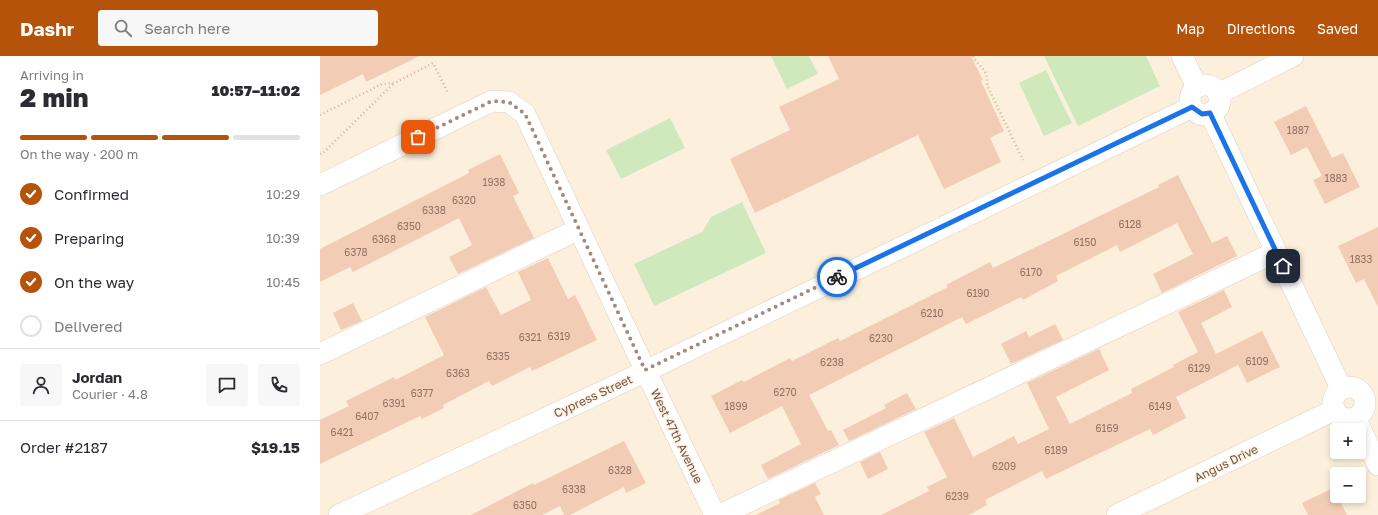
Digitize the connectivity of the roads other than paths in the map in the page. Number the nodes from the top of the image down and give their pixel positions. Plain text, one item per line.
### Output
1 (1182, 56) edge
2 (1293, 56) edge
3 (1197, 87) junction
4 (1218, 94) junction
5 (1201, 110) junction
6 (320, 185) edge
7 (579, 229) junction
8 (1276, 252) junction
9 (320, 354) edge
10 (645, 370) junction
11 (1341, 388) junction
12 (1371, 393) edge
13 (1334, 410) junction
14 (1355, 418) junction
15 (1378, 465) edge
16 (339, 515) edge
17 (715, 515) edge
18 (720, 515) edge
19 (1117, 515) edge

1 - 3 street
2 - 4 street
3 - 4 street
3 - 5 street
4 - 5 street
5 - 8 street
5 - 10 street, Cypress Street
6 - 7 street, West 47th Avenue
7 - 9 street
7 - 10 street, West 47th Avenue
8 - 11 street
8 - 18 street
10 - 16 street, Cypress Street
10 - 17 street, West 47th Avenue
11 - 12 street
11 - 13 street
12 - 14 street
13 - 14 street
13 - 19 street, Angus Drive
14 - 15 street

